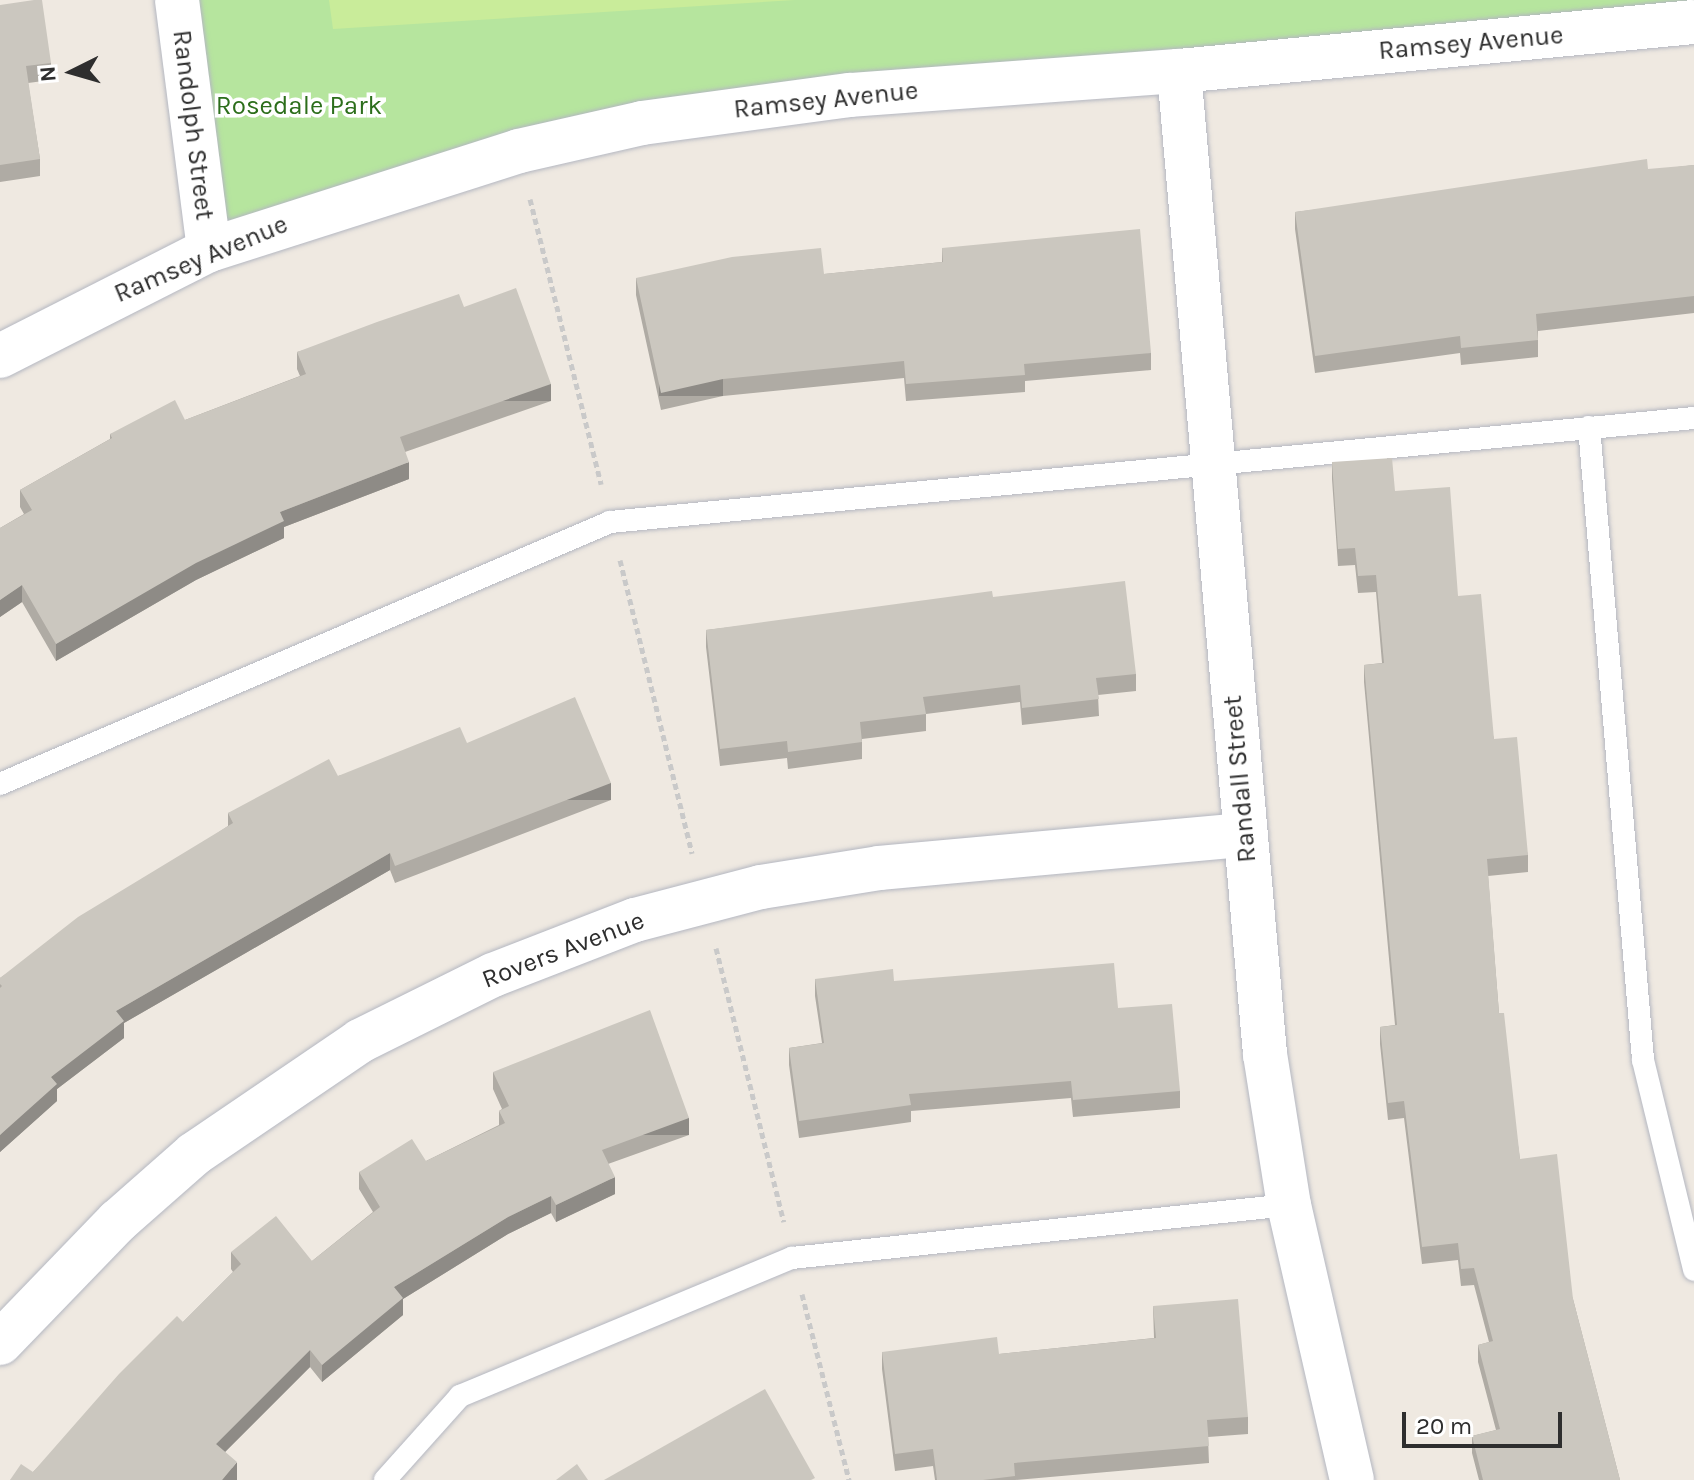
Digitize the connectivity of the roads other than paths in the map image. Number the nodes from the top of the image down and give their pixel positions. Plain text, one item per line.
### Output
1 (177, 0) edge
2 (1694, 22) edge
3 (1179, 71) junction
4 (209, 250) junction
5 (0, 356) edge
6 (1694, 418) edge
7 (1589, 427) junction
8 (1214, 463) junction
9 (0, 784) edge
10 (1244, 835) junction
11 (1289, 1205) junction
12 (1694, 1270) edge
13 (0, 1343) edge
14 (385, 1480) edge
15 (1352, 1480) edge

1 - 4 street, Randolph Street
2 - 3 street, Ramsey Avenue
3 - 4 street, Ramsey Avenue
3 - 8 street, Randall Street
4 - 5 street, Ramsey Avenue
6 - 7 lane
7 - 8 lane
7 - 12 lane
8 - 9 lane
8 - 10 street, Randall Street
10 - 11 street, Randall Street
10 - 13 street, Rovers Avenue
11 - 14 lane
11 - 15 street, Randall Street

